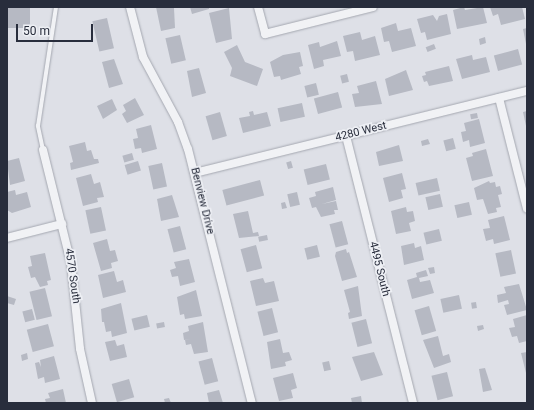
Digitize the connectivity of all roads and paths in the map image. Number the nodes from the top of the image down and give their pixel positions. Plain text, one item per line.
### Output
1 (56, 7) edge
2 (130, 7) edge
3 (258, 7) edge
4 (373, 7) edge
5 (527, 91) edge
6 (499, 98) junction
7 (346, 136) junction
8 (43, 150) joint
9 (195, 173) junction
10 (527, 209) edge
11 (62, 224) junction
12 (7, 238) edge
13 (92, 403) edge
14 (252, 403) edge
15 (413, 403) edge

1 - 8 lane
2 - 9 street, Benview Drive
3 - 4 street
5 - 6 street, 4280 West
6 - 7 street, 4280 West
6 - 10 street
7 - 9 street, 4280 West
7 - 15 street, 4495 South
8 - 11 street, 4570 South
9 - 14 street, Benview Drive
11 - 12 street
11 - 13 street, 4570 South

